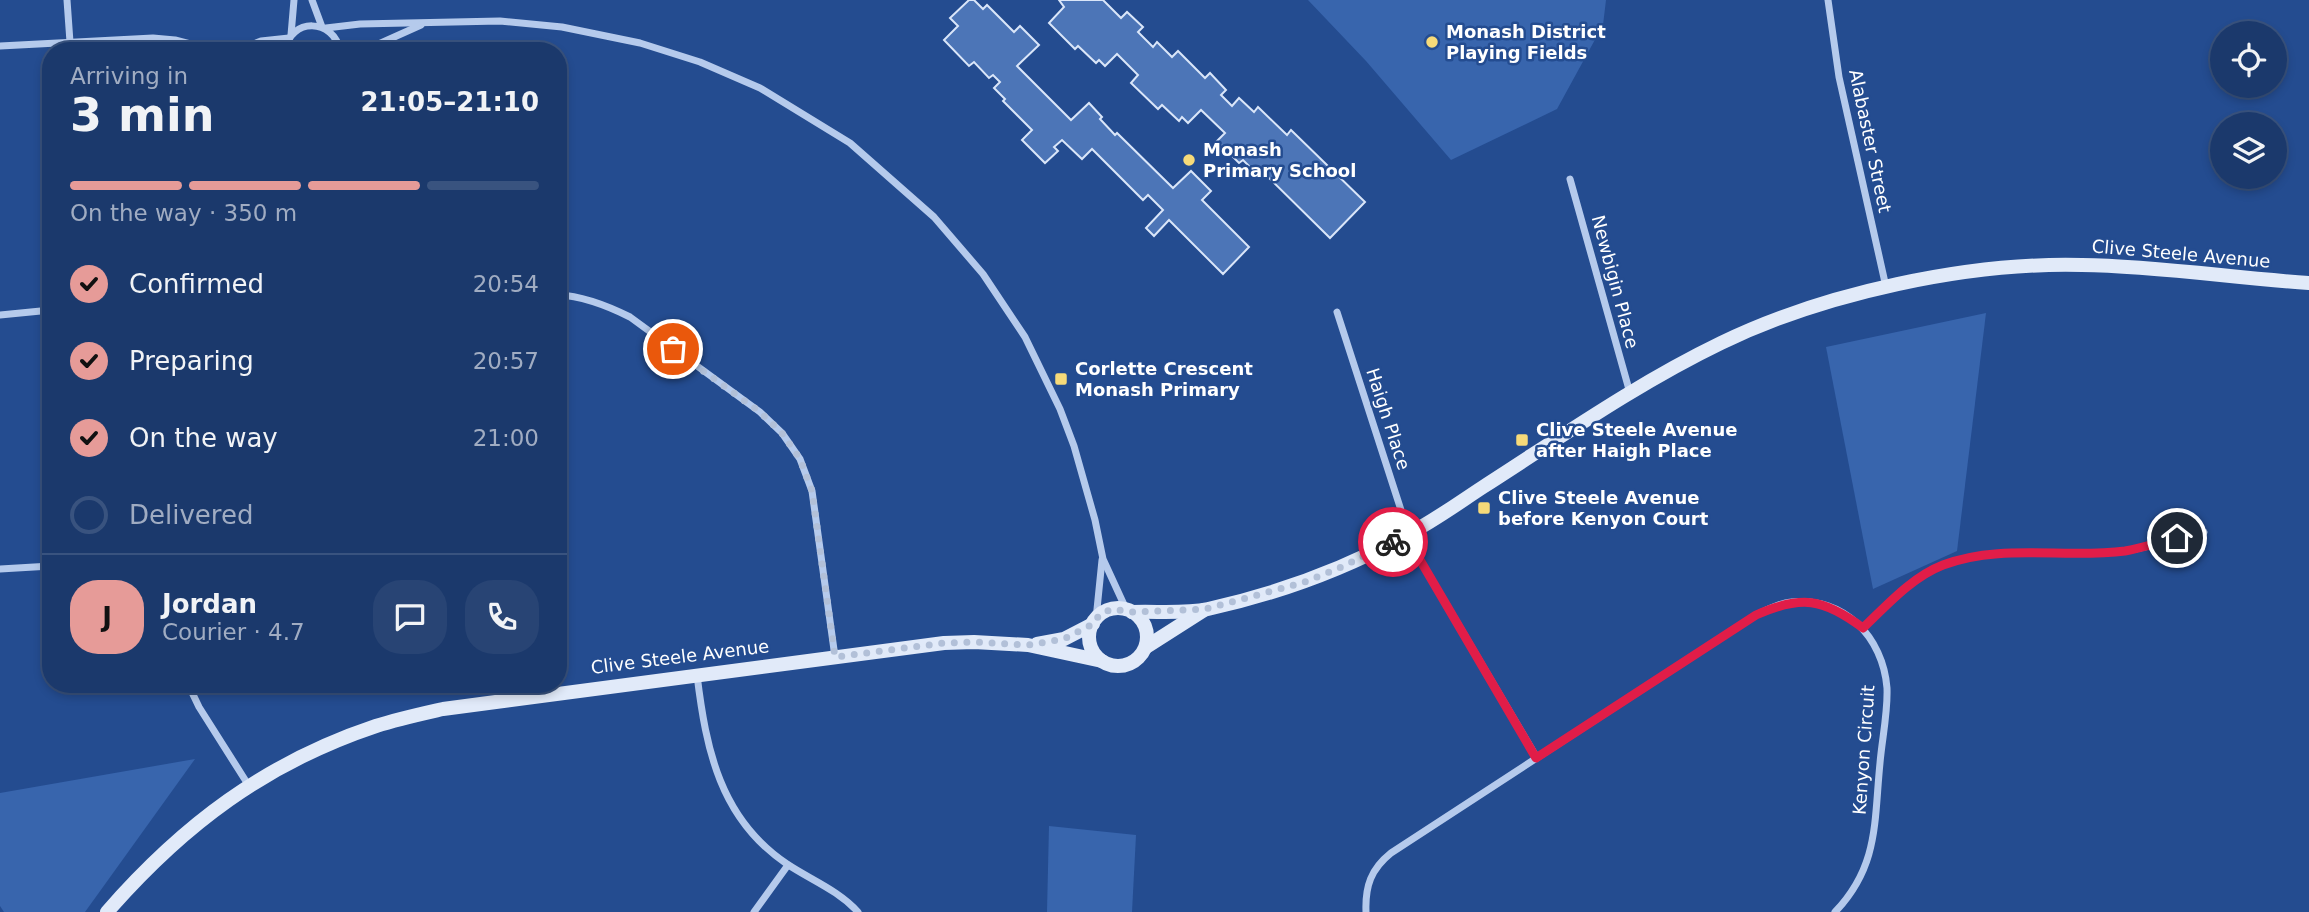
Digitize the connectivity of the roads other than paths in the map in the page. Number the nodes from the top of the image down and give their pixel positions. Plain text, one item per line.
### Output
1 (67, 0) edge
2 (294, 0) edge
3 (312, 0) edge
4 (1828, 0) edge
5 (425, 23) junction
6 (324, 27) junction
7 (290, 37) junction
8 (69, 42) joint
9 (183, 42) edge
10 (259, 42) edge
11 (288, 42) edge
12 (337, 42) edge
13 (383, 42) edge
14 (42, 44) edge
15 (0, 46) edge
16 (1570, 179) dead end
17 (2309, 283) edge
18 (1886, 287) junction
19 (567, 296) edge
20 (42, 311) edge
21 (1337, 312) dead end
22 (0, 315) edge
23 (1630, 393) junction
24 (2204, 532) dead end
25 (1406, 536) junction
26 (1102, 559) junction
27 (42, 567) edge
28 (0, 569) edge
29 (1205, 609) junction
30 (1129, 610) junction
31 (1094, 621) junction
32 (1863, 628) junction
33 (1028, 645) junction
34 (1146, 647) junction
35 (835, 657) junction
36 (1102, 661) junction
37 (697, 675) junction
38 (567, 692) edge
39 (192, 693) edge
40 (563, 693) edge
41 (1536, 758) junction
42 (249, 786) junction
43 (788, 865) junction
44 (107, 912) edge
45 (754, 912) edge
46 (858, 912) edge
47 (1366, 912) edge
48 (1835, 912) edge

1 - 8 street
2 - 7 street
3 - 6 street
4 - 18 street, Alabaster Street
5 - 6 street
5 - 13 street
5 - 26 street
6 - 7 street
6 - 12 street
7 - 10 street
7 - 11 street
8 - 9 street
14 - 15 street
16 - 23 street, Newbigin Place
17 - 18 street, Clive Steele Avenue
18 - 23 street, Clive Steele Avenue
19 - 35 street
20 - 22 street
21 - 25 street, Haigh Place
23 - 25 street, Clive Steele Avenue
24 - 32 street
25 - 29 street, Clive Steele Avenue
25 - 41 street
26 - 30 street
26 - 31 street
27 - 28 street
29 - 30 street, Clive Steele Avenue
29 - 34 street, Clive Steele Avenue
30 - 31 street
30 - 34 street
31 - 33 street, Clive Steele Avenue
31 - 36 street
32 - 41 street, Kenyon Circuit
32 - 48 street, Kenyon Circuit
33 - 35 street, Clive Steele Avenue
33 - 36 street, Clive Steele Avenue
34 - 36 street
35 - 37 street, Clive Steele Avenue
37 - 38 street, Clive Steele Avenue
37 - 43 street
39 - 42 street
40 - 42 street, Clive Steele Avenue
41 - 47 street, Kenyon Circuit
42 - 44 street, Clive Steele Avenue
43 - 45 street
43 - 46 street

